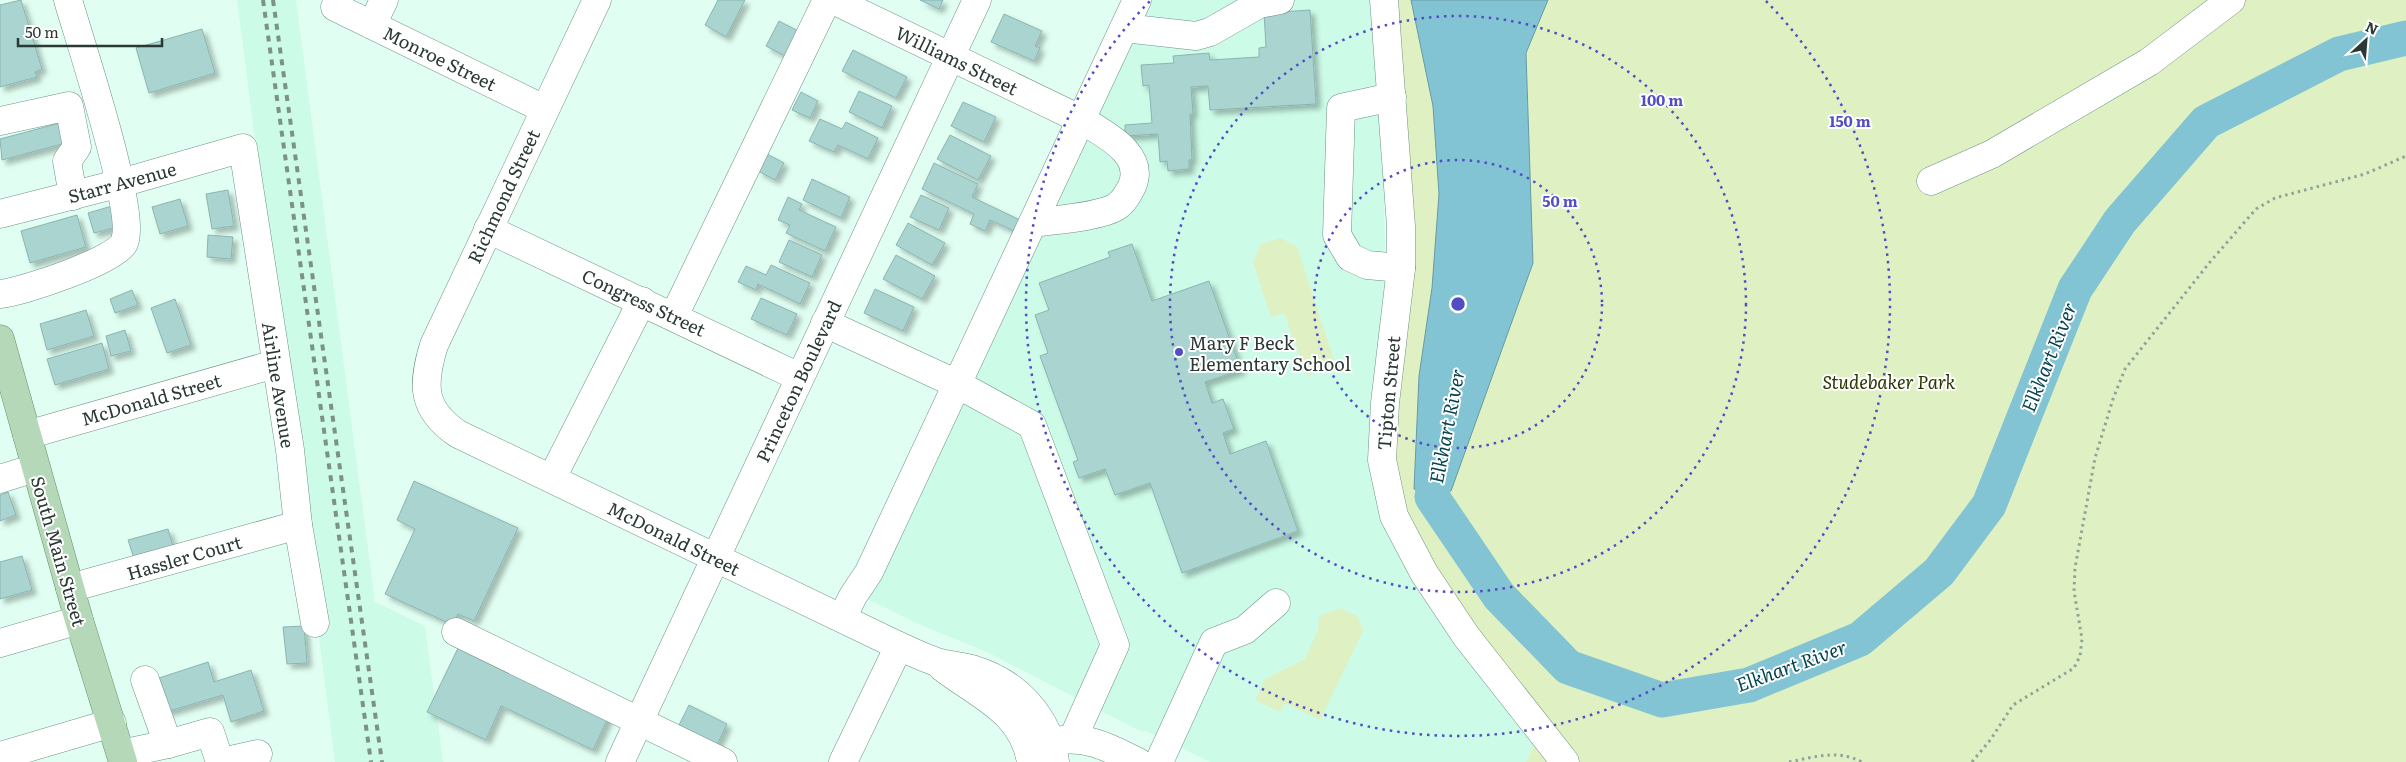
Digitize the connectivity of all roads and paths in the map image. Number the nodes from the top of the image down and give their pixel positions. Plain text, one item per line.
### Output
1 (68, 0) edge
2 (384, 0) edge
3 (597, 0) edge
4 (827, 0) edge
5 (833, 0) edge
6 (977, 0) edge
7 (1137, 0) edge
8 (1280, 0) edge
9 (1384, 0) edge
10 (2230, 0) edge
11 (335, 8) dead end
12 (372, 25) junction
13 (1124, 28) junction
14 (951, 57) junction
15 (1392, 97) junction
16 (544, 109) junction
17 (1082, 120) junction
18 (0, 121) edge
19 (104, 124) junction
20 (75, 137) junction
21 (243, 148) joint
22 (2406, 156) edge
23 (1932, 181) dead end
24 (122, 183) junction
25 (72, 196) junction
26 (0, 214) edge
27 (1033, 223) junction
28 (488, 229) junction
29 (1401, 268) junction
30 (0, 294) edge
31 (642, 301) junction
32 (674, 316) junction
33 (825, 323) junction
34 (0, 339) edge
35 (275, 364) junction
36 (799, 377) junction
37 (957, 384) junction
38 (427, 396) joint
39 (27, 435) junction
40 (36, 468) junction
41 (552, 478) junction
42 (0, 479) edge
43 (298, 525) junction
44 (716, 559) junction
45 (70, 588) junction
46 (1276, 603) dead end
47 (842, 618) junction
48 (79, 620) junction
49 (315, 623) dead end
50 (456, 632) dead end
51 (0, 643) edge
52 (898, 646) junction
53 (144, 680) dead end
54 (112, 722) junction
55 (640, 722) junction
56 (168, 744) junction
57 (1048, 751) edge
58 (258, 754) dead end
59 (0, 756) edge
60 (122, 758) edge
61 (221, 762) edge
62 (620, 762) edge
63 (723, 762) edge
64 (843, 762) edge
65 (1138, 762) edge
66 (1159, 762) edge
67 (1565, 762) edge
68 (1790, 762) edge
69 (1862, 762) edge
70 (1972, 762) edge

1 - 19 street
2 - 12 street
3 - 16 street, Richmond Street
4 - 32 street
5 - 14 street, Williams Street
6 - 14 street, Princeton Boulevard
7 - 13 street
8 - 13 street
9 - 15 street, Tipton Street
10 - 23 street
11 - 12 street, Monroe Street
12 - 16 street, Monroe Street
13 - 17 street
14 - 17 street, Williams Street
14 - 33 street, Princeton Boulevard
15 - 29 street, Tipton Street
15 - 29 street
16 - 28 street, Richmond Street
17 - 27 street
17 - 27 street, Williams Street
18 - 20 street
19 - 20 street
19 - 24 street
20 - 25 street
21 - 24 street, Starr Avenue
21 - 35 street, Airline Avenue
22 - 70 path
24 - 25 street, Starr Avenue
24 - 30 street
25 - 26 street, Starr Avenue
27 - 37 street
28 - 31 street, Congress Street
28 - 38 street, Richmond Street
29 - 67 street, Tipton Street
31 - 32 street, Congress Street
31 - 41 street
32 - 36 street, Congress Street
33 - 36 street, Princeton Boulevard
33 - 37 street
34 - 39 main road, South Main Street
35 - 39 street, McDonald Street
35 - 43 street, Airline Avenue
36 - 44 street, Princeton Boulevard
37 - 47 street
37 - 57 street
38 - 41 street, McDonald Street
39 - 40 main road, South Main Street
40 - 42 street
40 - 45 main road, South Main Street
41 - 44 street, McDonald Street
43 - 45 street, Hassler Court
43 - 49 street, Airline Avenue
44 - 47 street, McDonald Street
44 - 55 street, Princeton Boulevard
45 - 48 main road, South Main Street
46 - 66 street
47 - 52 street, McDonald Street
48 - 51 street
48 - 54 main road, South Main Street
50 - 55 street
52 - 57 street, McDonald Street
52 - 64 street
53 - 56 street
54 - 59 street
54 - 60 main road, South Main Street
55 - 62 street, Princeton Boulevard
55 - 63 street
56 - 60 street
56 - 61 street
57 - 65 street
58 - 61 street
68 - 69 path

